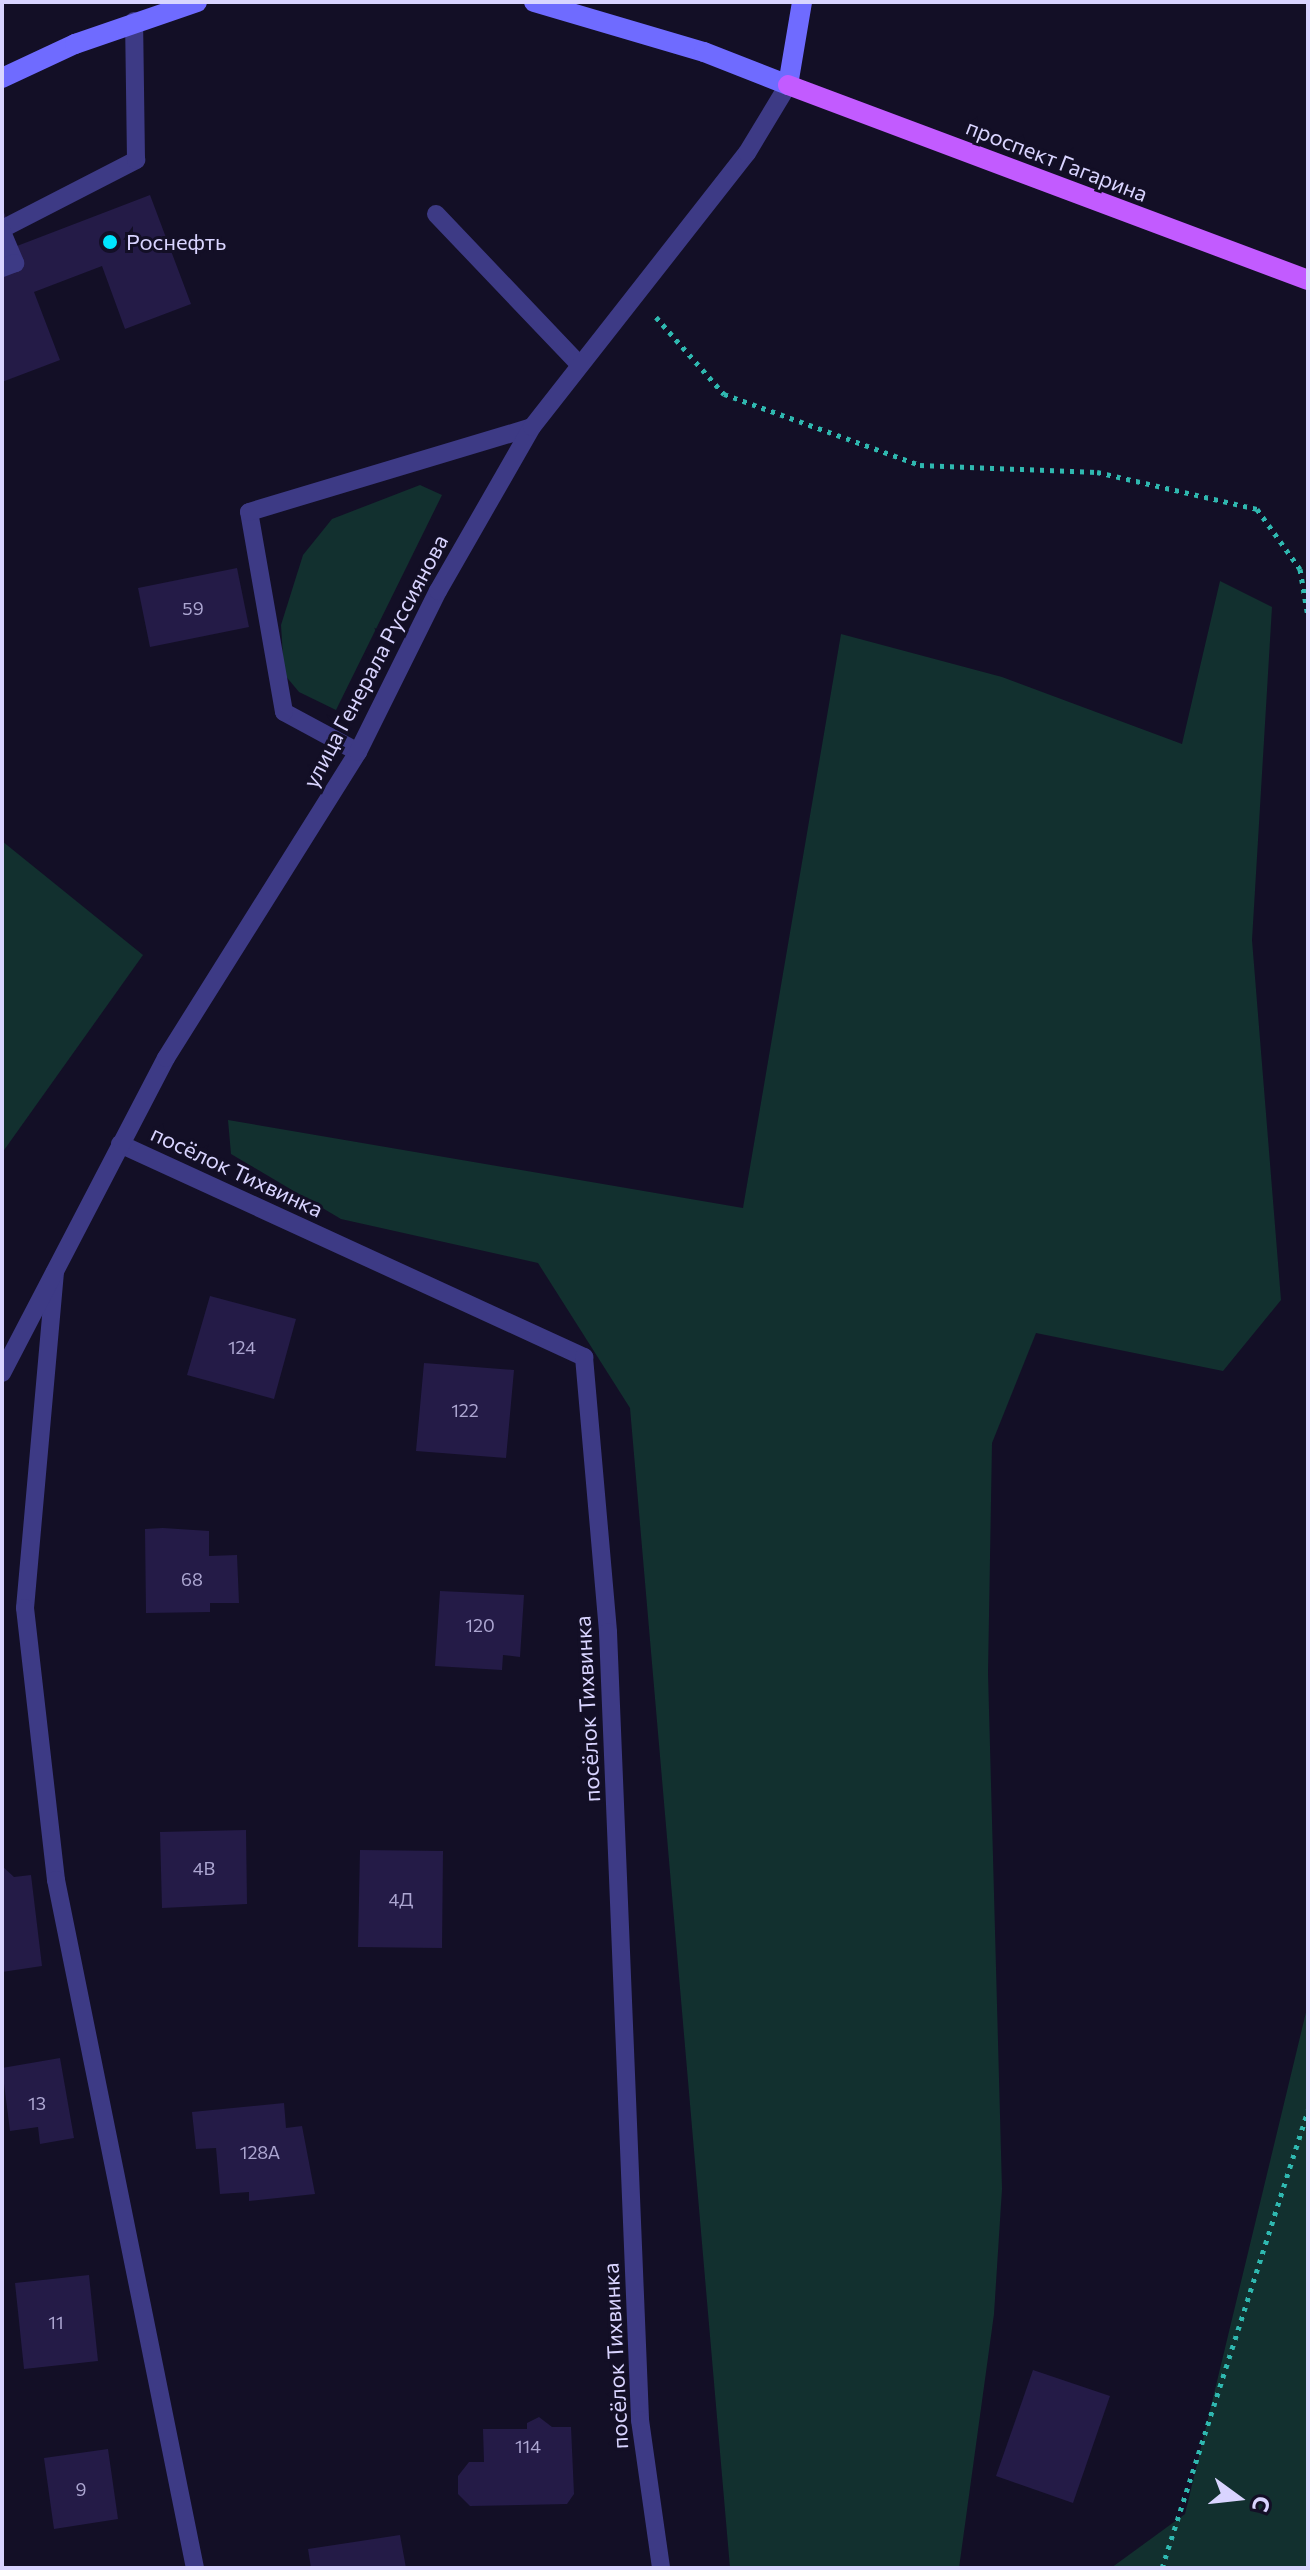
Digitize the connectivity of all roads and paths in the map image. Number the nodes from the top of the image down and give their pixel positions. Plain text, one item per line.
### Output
1 (197, 2) edge
2 (534, 2) edge
3 (802, 2) edge
4 (134, 21) junction
5 (2, 78) edge
6 (788, 85) junction
7 (436, 214) dead end
8 (2, 231) edge
9 (2, 268) edge
10 (1308, 280) edge
11 (634, 293) junction
12 (579, 364) junction
13 (532, 427) junction
14 (1308, 617) edge
15 (358, 752) junction
16 (120, 1144) junction
17 (56, 1262) junction
18 (2, 1373) edge
19 (1308, 2110) edge
20 (195, 2568) edge
21 (661, 2568) edge
22 (1162, 2568) edge

1 - 4 main road
2 - 6 main road
3 - 6 main road
4 - 5 main road
4 - 8 lane
6 - 10 main road, проспект Гагарина
6 - 11 lane, улица Генерала Руссиянова
7 - 12 lane
8 - 9 lane
11 - 12 lane, улица Генерала Руссиянова
11 - 14 path
12 - 13 lane, улица Генерала Руссиянова
13 - 15 lane, улица Генерала Руссиянова
13 - 15 lane
15 - 16 lane, улица Генерала Руссиянова
16 - 17 lane, улица Генерала Руссиянова
16 - 21 lane, посёлок Тихвинка
17 - 18 lane, улица Генерала Руссиянова
17 - 20 lane
19 - 22 path

